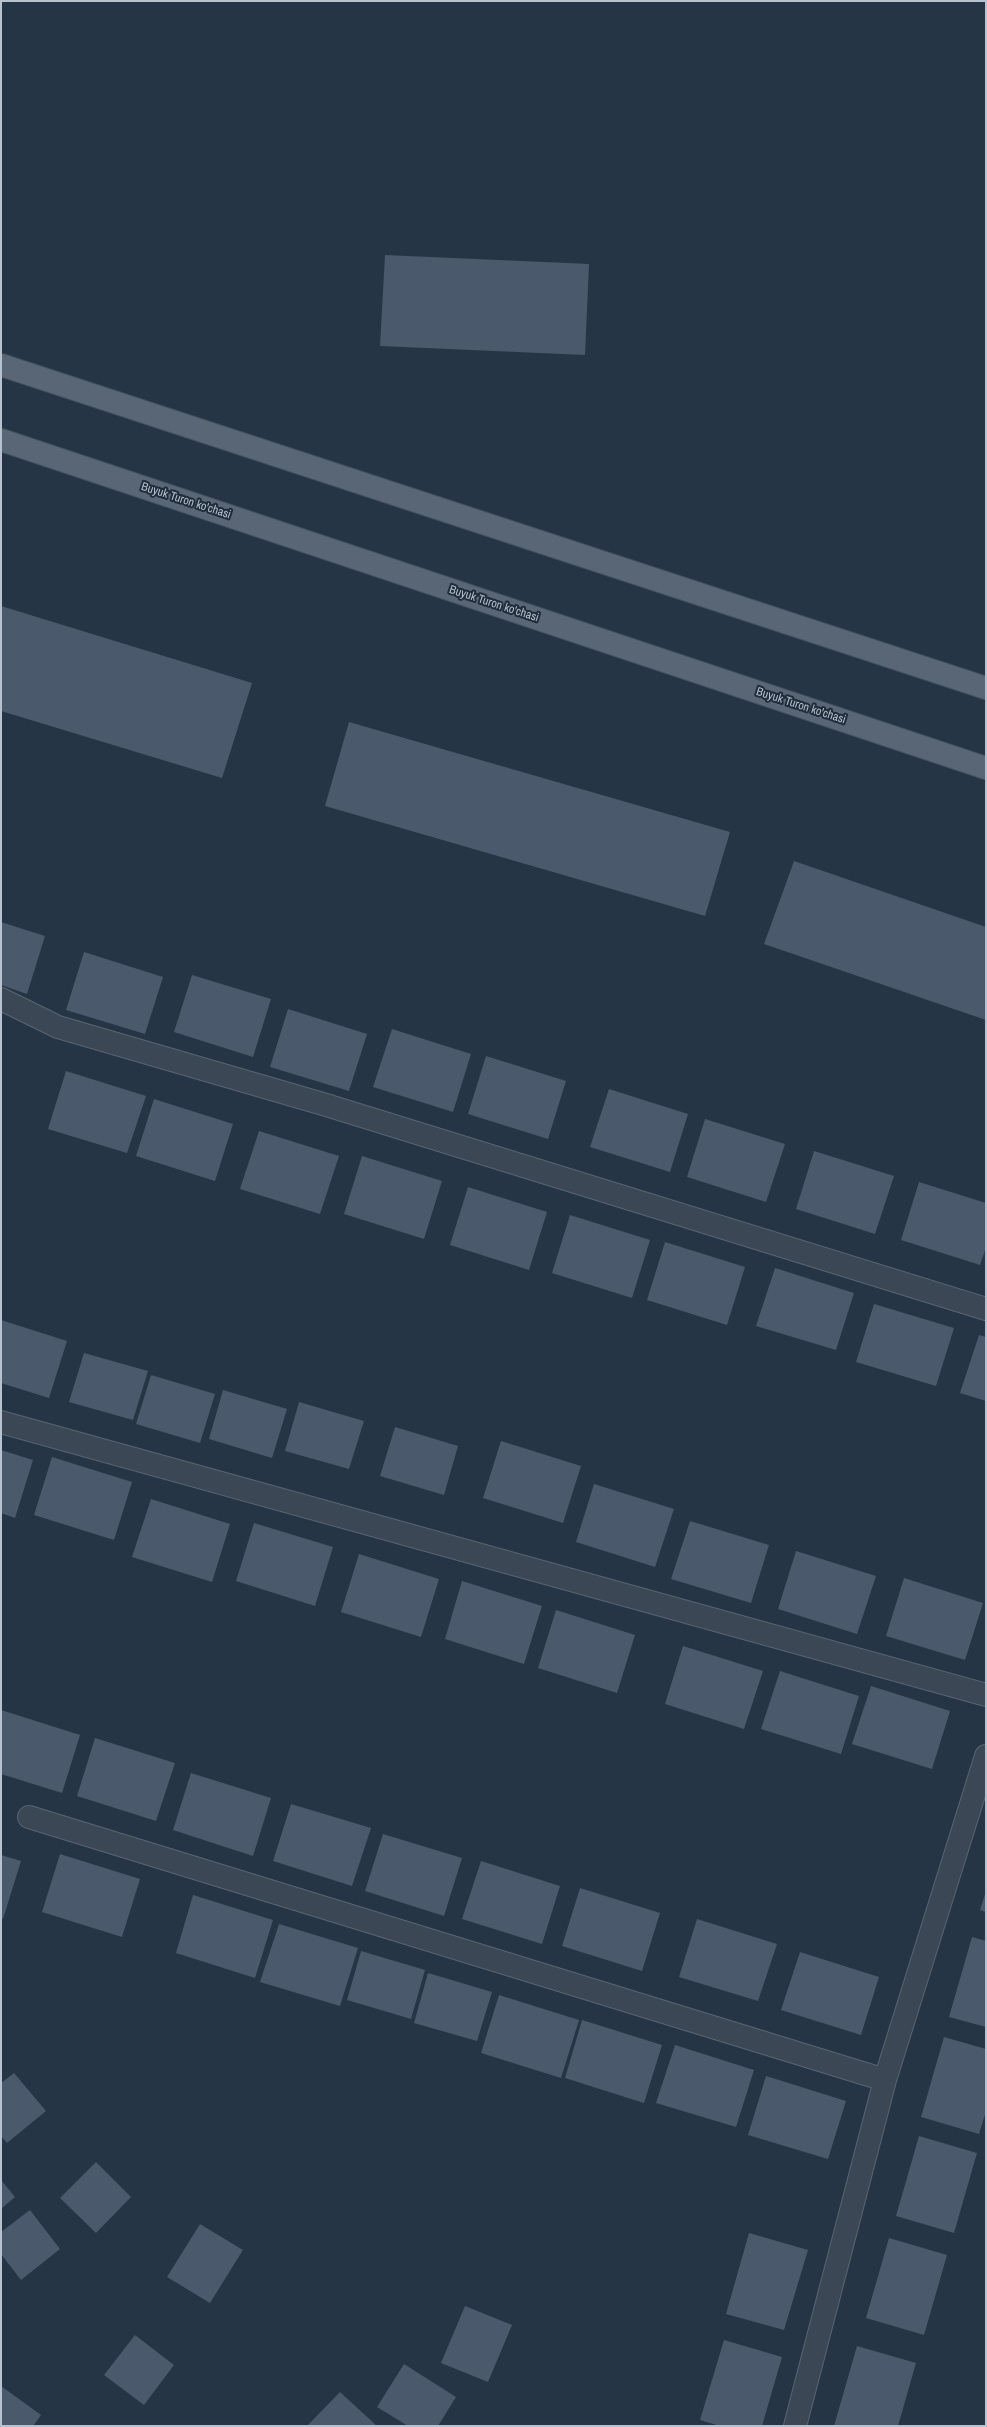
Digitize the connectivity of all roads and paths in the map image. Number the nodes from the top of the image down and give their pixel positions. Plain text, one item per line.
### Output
1 (1, 365) edge
2 (1, 440) edge
3 (986, 688) edge
4 (986, 768) edge
5 (1, 999) edge
6 (986, 1309) edge
7 (1, 1422) edge
8 (986, 1695) edge
9 (986, 1756) edge
10 (30, 1817) dead end
11 (885, 2080) junction
12 (794, 2426) edge

1 - 3 main road
2 - 4 main road, Buyuk Turon ko'chasi
5 - 6 street
7 - 8 street
9 - 11 street
10 - 11 street
11 - 12 street

